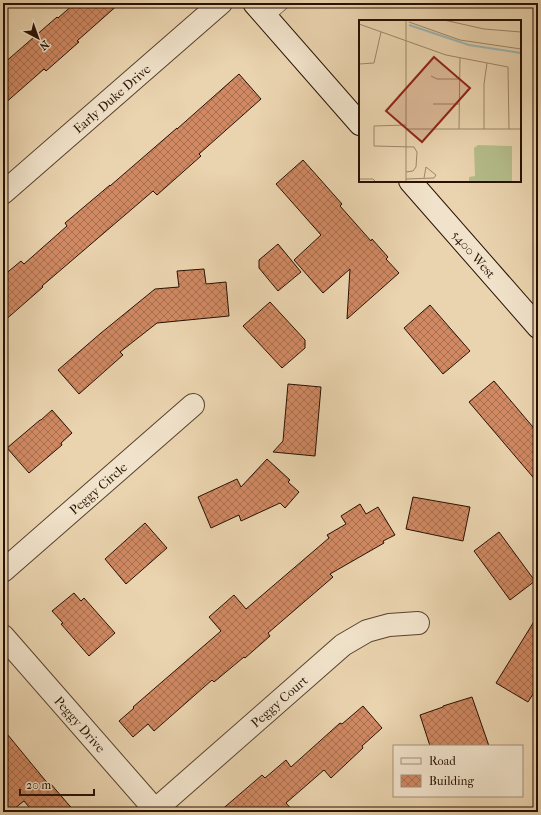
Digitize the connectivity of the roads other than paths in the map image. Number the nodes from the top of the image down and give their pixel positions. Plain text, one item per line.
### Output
1 (221, 3) edge
2 (284, 3) edge
3 (260, 10) edge
4 (359, 123) edge
5 (411, 182) edge
6 (3, 193) edge
7 (538, 327) edge
8 (193, 405) dead end
9 (3, 571) edge
10 (418, 623) dead end
11 (3, 636) edge
12 (156, 811) edge

1 - 6 street, Early Duke Drive
2 - 3 lane
3 - 4 street
5 - 7 street, 5400 West
8 - 9 street, Peggy Circle
10 - 12 street, Peggy Court
11 - 12 street, Peggy Drive

